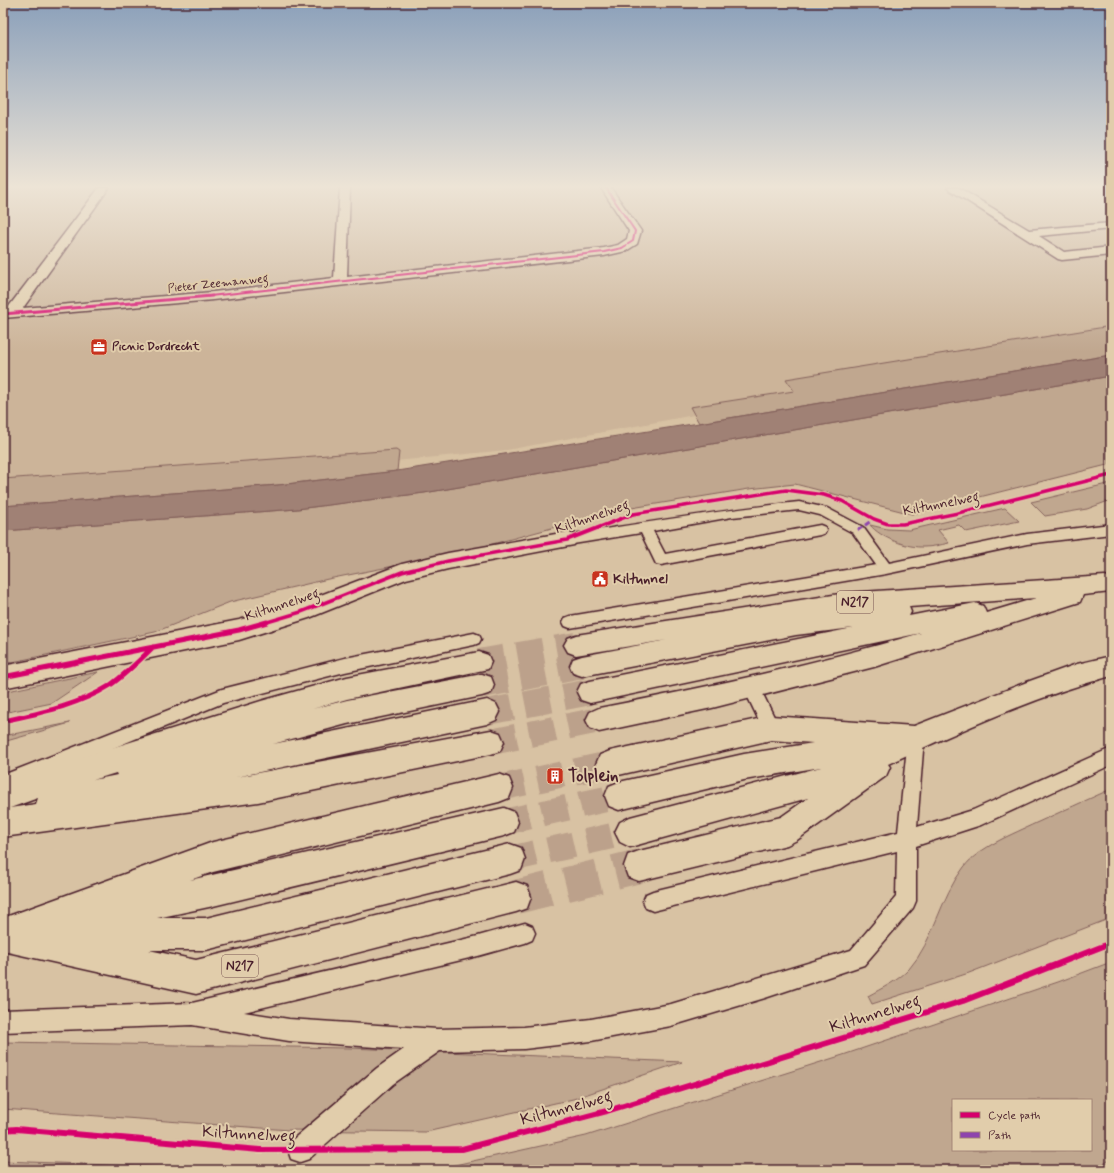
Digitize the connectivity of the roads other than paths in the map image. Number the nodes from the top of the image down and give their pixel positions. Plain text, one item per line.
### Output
1 (62, 243) edge
2 (342, 243) edge
3 (630, 243) edge
4 (1041, 243) edge
5 (1111, 251) edge
6 (340, 281) junction
7 (8, 313) edge
8 (1109, 526) edge
9 (646, 527) junction
10 (820, 530) dead end
11 (567, 540) joint
12 (886, 569) junction
13 (1108, 584) edge
14 (570, 622) dead end
15 (579, 655) tunnel mouth
16 (478, 662) junction
17 (1111, 666) edge
18 (3, 677) edge
19 (751, 687) junction
20 (590, 692) tunnel mouth
21 (487, 712) tunnel mouth
22 (598, 720) tunnel mouth
23 (771, 728) junction
24 (916, 738) junction
25 (491, 742) tunnel mouth
26 (1111, 756) edge
27 (610, 764) tunnel mouth
28 (3, 784) edge
29 (499, 788) tunnel mouth
30 (3, 796) edge
31 (619, 796) tunnel mouth
32 (3, 804) edge
33 (3, 812) edge
34 (3, 822) edge
35 (504, 822) tunnel mouth
36 (630, 832) tunnel mouth
37 (907, 839) junction
38 (510, 859) tunnel mouth
39 (639, 866) tunnel mouth
40 (516, 897) tunnel mouth
41 (653, 901) dead end
42 (525, 933) dead end
43 (3, 935) edge
44 (192, 1014) junction
45 (3, 1021) edge
46 (437, 1040) junction
47 (300, 1150) dead end

1 - 7 main road
2 - 6 main road
3 - 6 main road, Pieter Zeemanweg
4 - 5 main road
6 - 7 main road, Pieter Zeemanweg
8 - 12 lane, N217
9 - 10 lane
9 - 11 lane, Kiltunnelweg
9 - 12 lane, Kiltunnelweg
11 - 18 main road, Kiltunnelweg
12 - 14 lane, N217
13 - 15 main road, N217
13 - 19 main road
13 - 20 main road, N217
16 - 28 lane
16 - 30 main road
16 - 32 main road
17 - 24 main road
19 - 22 main road
19 - 23 lane
21 - 33 main road
23 - 24 main road
23 - 27 main road
24 - 31 main road
24 - 36 main road
24 - 37 lane
24 - 39 main road
25 - 34 main road
26 - 37 lane
29 - 43 main road
35 - 43 main road
37 - 41 lane
37 - 46 lane
38 - 43 main road
40 - 43 main road, N217
42 - 44 lane, N217
44 - 45 lane, N217
44 - 46 lane
46 - 47 lane

